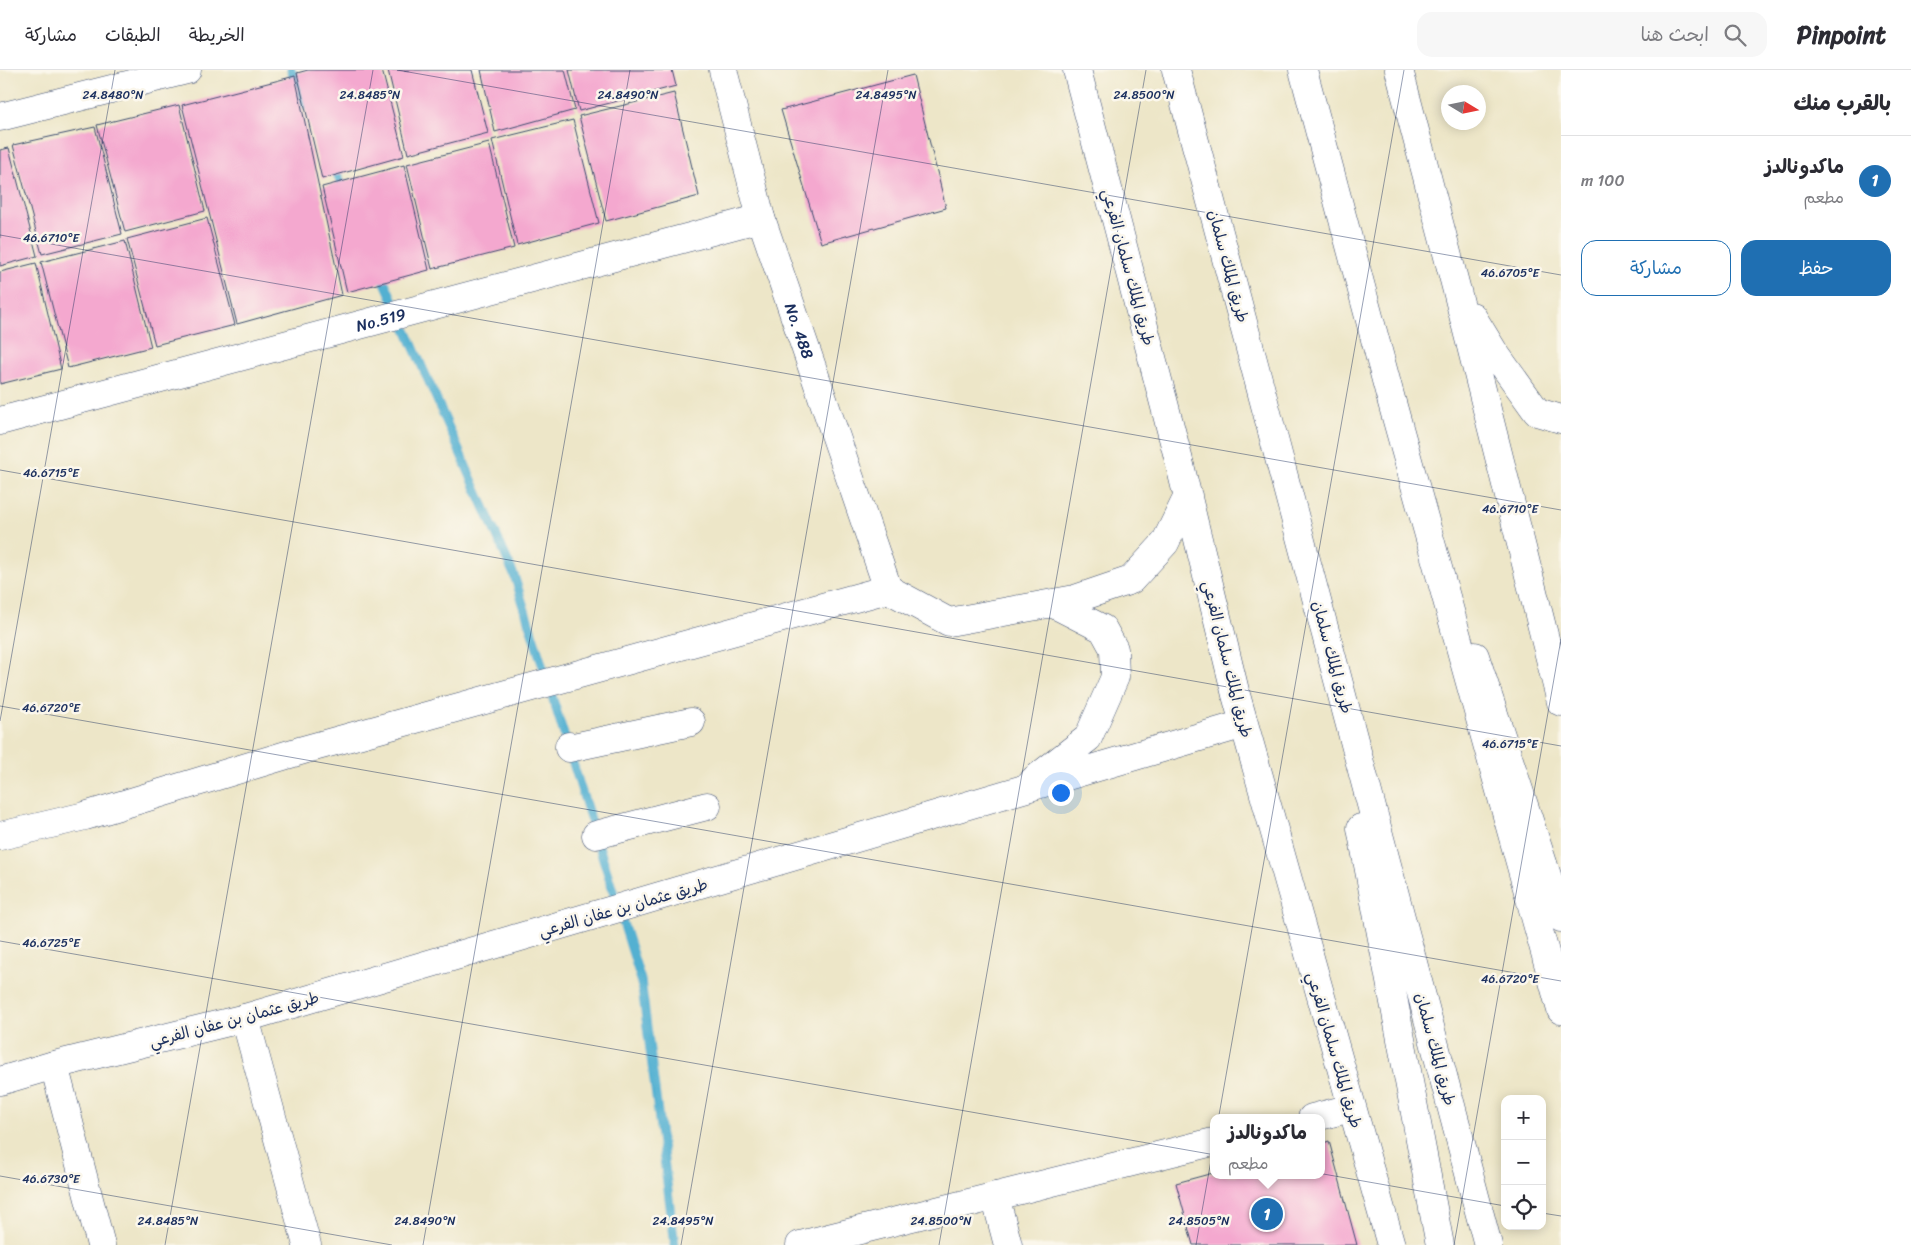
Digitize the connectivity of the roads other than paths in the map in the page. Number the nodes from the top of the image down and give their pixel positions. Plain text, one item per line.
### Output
1 (187, 70) edge
2 (723, 70) edge
3 (1077, 70) edge
4 (1176, 70) edge
5 (1303, 70) edge
6 (1398, 70) edge
7 (0, 118) edge
8 (762, 218) junction
9 (1458, 291) junction
10 (1391, 399) junction
11 (1561, 419) edge
12 (0, 421) edge
13 (1188, 496) junction
14 (888, 589) junction
15 (1316, 595) junction
16 (1052, 603) junction
17 (1556, 658) edge
18 (1561, 702) edge
19 (691, 722) dead end
20 (1244, 724) junction
21 (569, 746) dead end
22 (1023, 789) junction
23 (707, 806) dead end
24 (596, 835) dead end
25 (0, 836) edge
26 (1561, 918) edge
27 (1561, 1010) edge
28 (245, 1018) junction
29 (54, 1066) junction
30 (0, 1081) edge
31 (1351, 1108) junction
32 (1325, 1115) edge
33 (1210, 1143) edge
34 (995, 1196) junction
35 (101, 1245) edge
36 (307, 1245) edge
37 (800, 1245) edge
38 (1008, 1245) edge
39 (1391, 1245) edge
40 (1440, 1245) edge
41 (1488, 1245) edge

1 - 7 main road
2 - 8 main road, No. 488
3 - 13 main road, طريق الملك سلمان الفرعي
4 - 15 main road, طريق الملك سلمان
5 - 10 main road
6 - 9 main road
8 - 12 main road, No.519
8 - 14 main road, No. 488
9 - 11 main road
9 - 17 main road
10 - 26 main road
10 - 27 main road
13 - 16 main road
13 - 20 main road, طريق الملك سلمان الفرعي
14 - 16 main road
14 - 25 main road
15 - 40 main road
15 - 41 main road, طريق الملك سلمان
16 - 22 main road
17 - 18 main road
19 - 21 main road
20 - 22 main road, طريق عثمان بن عفان الفرعي
20 - 31 main road, طريق الملك سلمان الفرعي
22 - 28 main road, طريق عثمان بن عفان الفرعي
23 - 24 main road
28 - 29 main road, طريق عثمان بن عفان الفرعي
28 - 36 main road
29 - 30 main road, طريق عثمان بن عفان الفرعي
29 - 35 main road
31 - 32 main road
31 - 39 main road, طريق الملك سلمان الفرعي
33 - 34 main road
34 - 37 main road
34 - 38 main road

